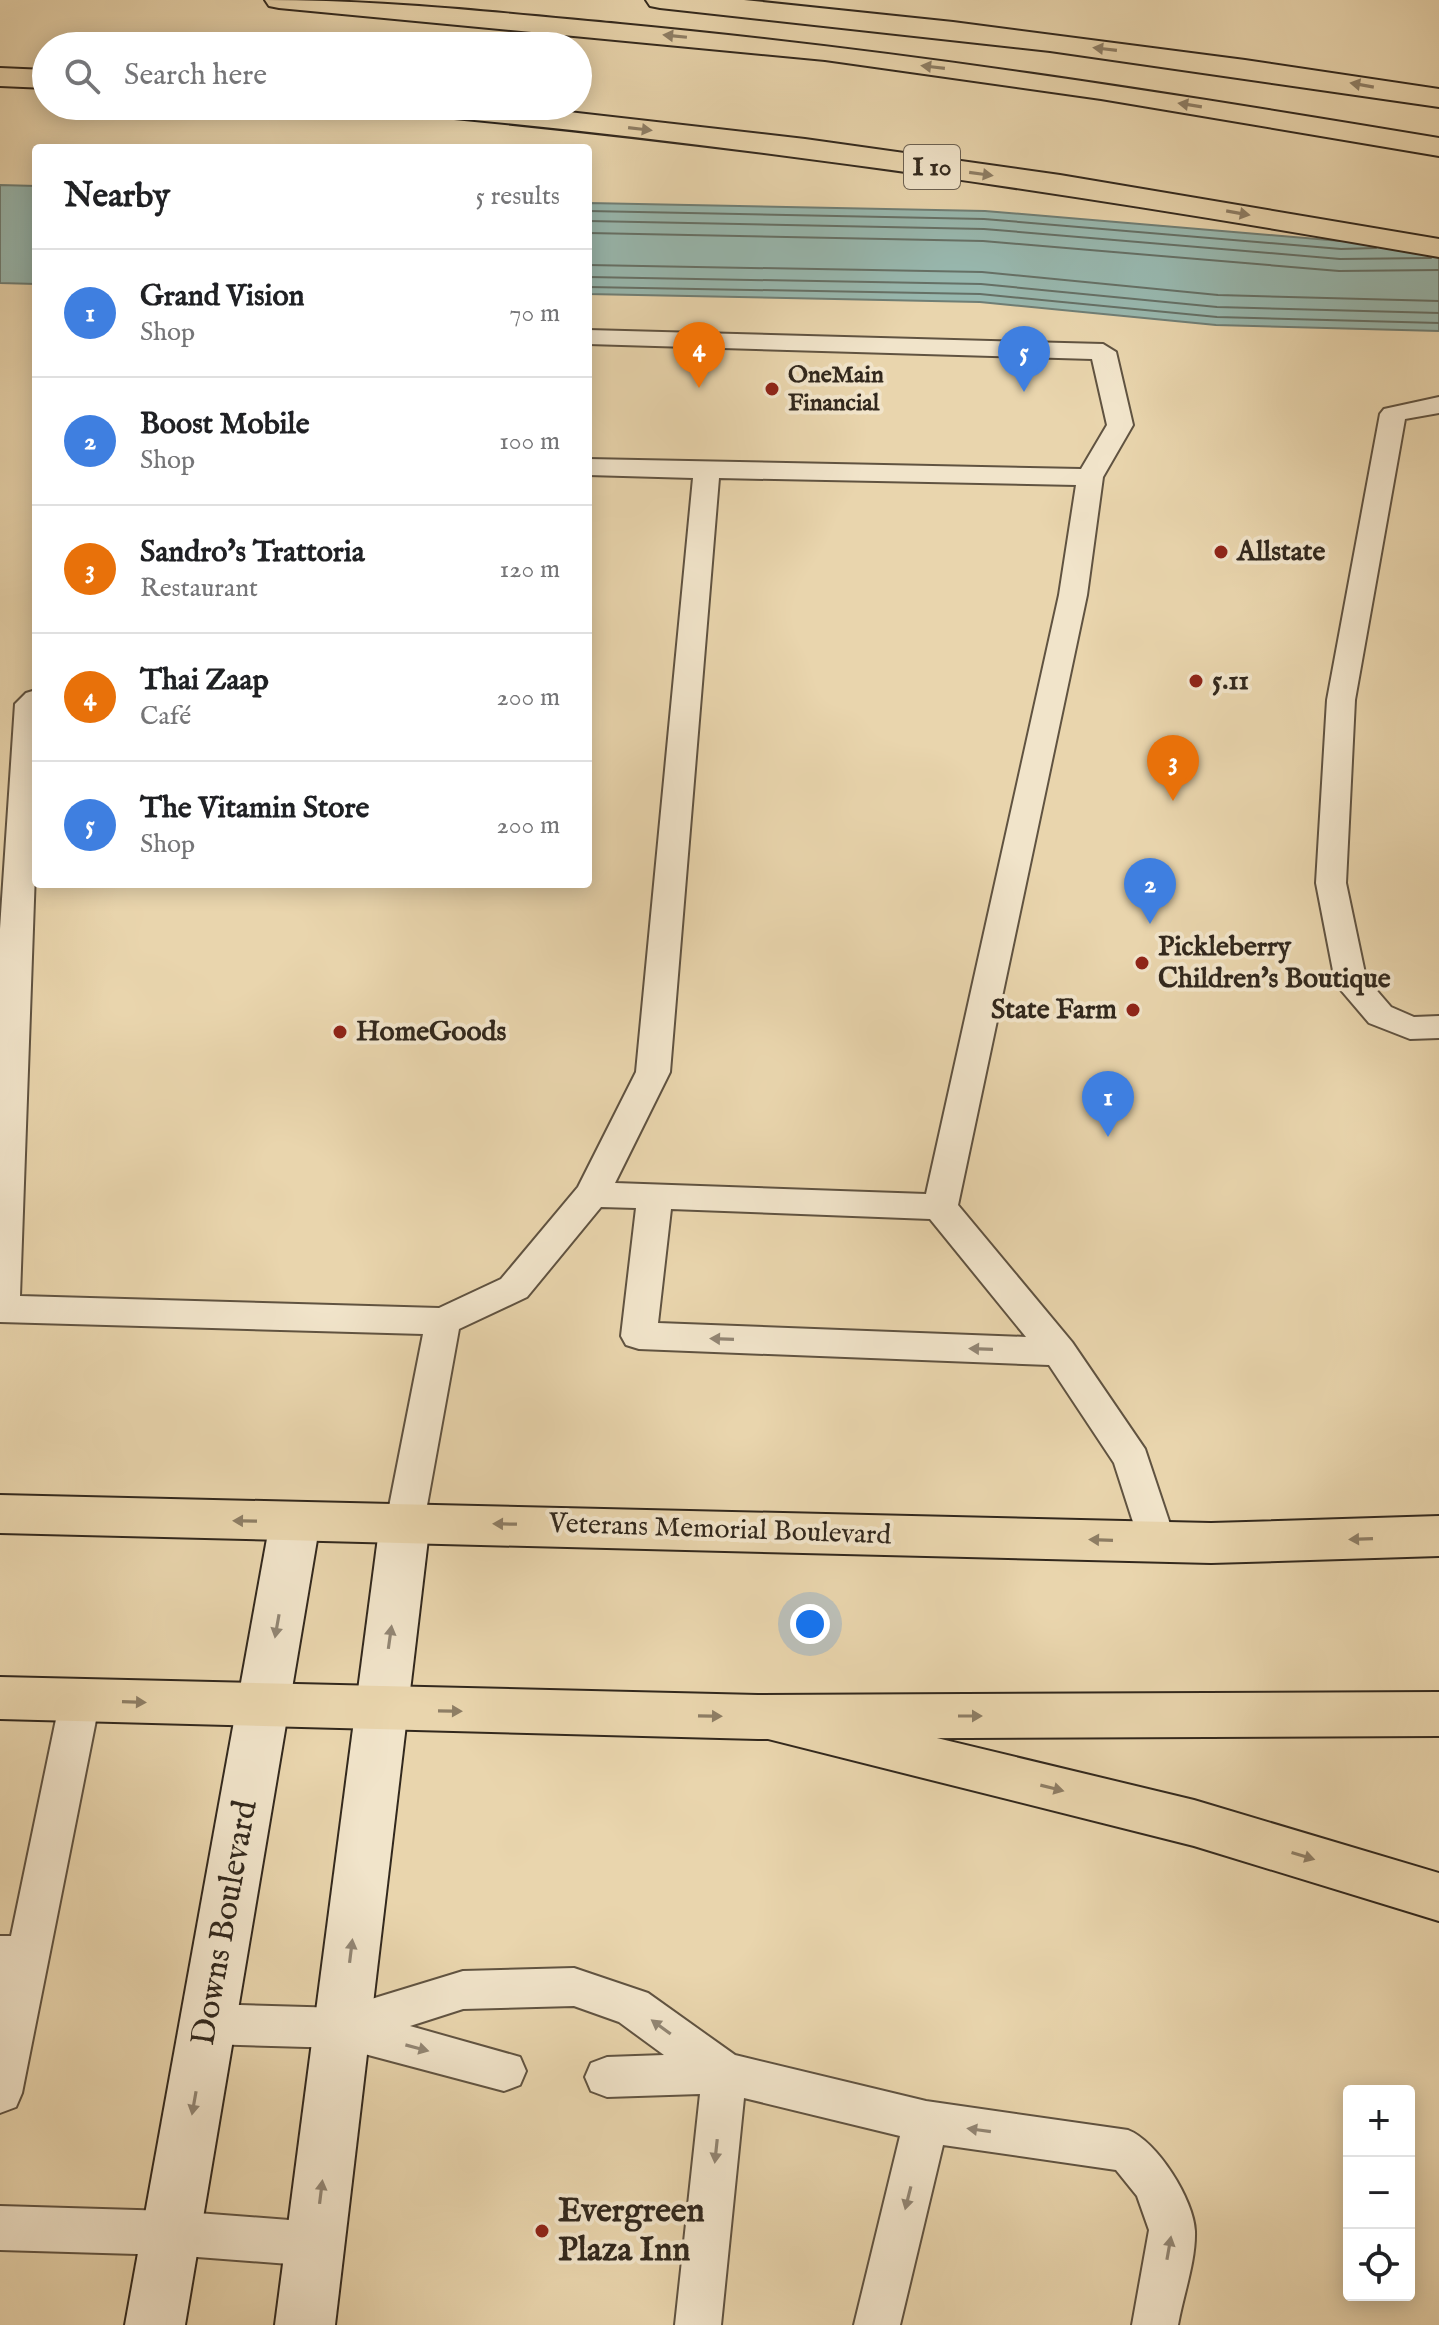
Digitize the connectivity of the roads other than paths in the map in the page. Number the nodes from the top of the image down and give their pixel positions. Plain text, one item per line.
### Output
1 (279, 0) edge
2 (660, 0) edge
3 (0, 77) edge
4 (32, 78) edge
5 (1439, 98) edge
6 (555, 120) edge
7 (1439, 147) edge
8 (1439, 248) edge
9 (592, 337) edge
10 (1439, 405) edge
11 (592, 467) edge
12 (707, 470) junction
13 (1090, 477) junction
14 (32, 702) edge
15 (1439, 1027) edge
16 (592, 1194) junction
17 (655, 1196) junction
18 (940, 1207) junction
19 (443, 1321) junction
20 (1059, 1352) junction
21 (0, 1514) edge
22 (295, 1522) junction
23 (405, 1522) junction
24 (1439, 1536) edge
25 (1157, 1542) junction
26 (0, 1698) edge
27 (80, 1700) junction
28 (263, 1706) junction
29 (381, 1709) junction
30 (1439, 1714) edge
31 (758, 1717) junction
32 (1439, 1897) edge
33 (14, 1955) edge
34 (207, 2024) junction
35 (342, 2028) junction
36 (504, 2071) dead end
37 (724, 2073) junction
38 (607, 2077) dead end
39 (0, 2093) edge
40 (926, 2122) junction
41 (0, 2228) edge
42 (171, 2233) junction
43 (315, 2244) junction
44 (155, 2325) edge
45 (305, 2325) edge
46 (698, 2325) edge
47 (877, 2325) edge
48 (1155, 2325) edge

7 -> 1 main road
5 -> 2 main road
3 - 4 main road
6 -> 8 main road, I 10
9 - 13 lane
10 - 15 lane
11 - 12 lane
12 - 13 lane
12 - 16 lane
13 - 18 lane
14 - 19 lane
16 - 17 lane
16 - 19 lane
17 - 18 lane
20 -> 17 lane
18 - 20 lane
19 - 23 lane
20 - 25 lane
22 -> 21 main road, Veterans Memorial Boulevard
22 - 23 main road, Veterans Memorial Boulevard
22 -> 28 street, Downs Boulevard
25 -> 23 main road, Veterans Memorial Boulevard
29 -> 23 street
24 -> 25 main road, Veterans Memorial Boulevard
26 - 27 main road
27 -> 28 main road
27 - 33 lane
28 - 29 main road
28 - 34 street, Downs Boulevard
29 -> 31 main road
35 -> 29 street
31 -> 30 main road
31 -> 32 main road
33 - 39 lane
34 - 35 lane
34 -> 42 street, Downs Boulevard
35 -> 36 lane
37 -> 35 lane
43 -> 35 street
37 - 38 lane
37 - 40 lane
37 -> 46 lane
40 -> 47 lane
48 -> 40 lane
41 - 42 lane
42 - 43 lane
42 - 44 street, Downs Boulevard
43 - 45 street

